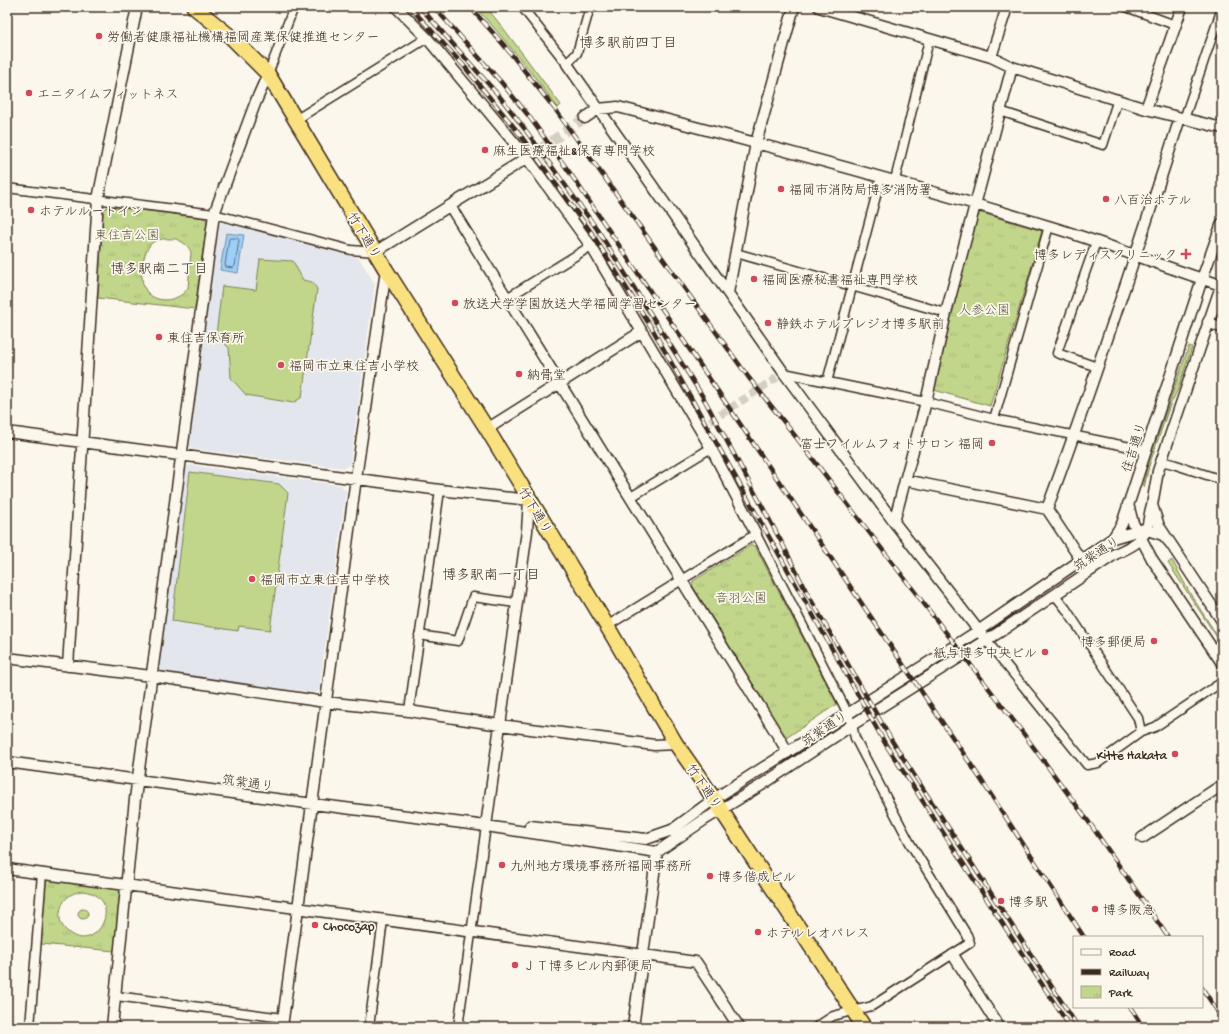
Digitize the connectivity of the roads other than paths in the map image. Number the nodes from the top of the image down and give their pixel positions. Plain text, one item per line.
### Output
1 (137, 7) edge
2 (194, 7) edge
3 (294, 7) edge
4 (396, 7) edge
5 (522, 7) edge
6 (590, 7) edge
7 (794, 7) edge
8 (819, 7) edge
9 (1006, 7) edge
10 (1126, 7) edge
11 (1182, 7) edge
12 (1222, 8) edge
13 (1176, 25) junction
14 (427, 38) junction
15 (929, 40) junction
16 (992, 57) junction
17 (567, 64) junction
18 (1012, 67) junction
19 (268, 74) junction
20 (1118, 99) junction
21 (598, 109) junction
22 (1146, 109) junction
23 (1000, 111) junction
24 (585, 118) tunnel mouth
25 (1182, 118) junction
26 (297, 119) junction
27 (1222, 128) edge
28 (756, 143) junction
29 (527, 158) junction
30 (882, 177) junction
31 (895, 180) junction
32 (7, 188) edge
33 (98, 199) junction
34 (975, 205) junction
35 (450, 206) junction
36 (214, 214) junction
37 (1222, 223) edge
38 (1049, 226) junction
39 (1096, 242) junction
40 (591, 246) junction
41 (375, 252) junction
42 (736, 253) junction
43 (1135, 256) junction
44 (386, 270) junction
45 (1202, 279) junction
46 (1222, 284) edge
47 (852, 287) junction
48 (728, 293) junction
49 (507, 298) junction
50 (946, 313) junction
51 (1208, 322) junction
52 (1222, 328) edge
53 (641, 332) junction
54 (1097, 367) junction
55 (784, 373) junction
56 (827, 382) junction
57 (560, 383) junction
58 (926, 402) junction
59 (994, 419) junction
60 (487, 429) junction
61 (7, 432) edge
62 (1074, 436) junction
63 (83, 442) junction
64 (711, 448) junction
65 (1145, 450) junction
66 (181, 456) junction
67 (1161, 461) junction
68 (356, 478) junction
69 (906, 480) junction
70 (1222, 480) edge
71 (440, 490) junction
72 (631, 497) junction
73 (529, 500) junction
74 (1128, 504) junction
75 (1152, 505) junction
76 (1047, 510) junction
77 (894, 522) junction
78 (1142, 533) junction
79 (756, 534) junction
80 (1113, 538) junction
81 (1171, 544) junction
82 (1122, 550) junction
83 (1152, 559) junction
84 (1082, 560) junction
85 (682, 580) junction
86 (1055, 595) junction
87 (516, 603) junction
88 (1222, 621) edge
89 (607, 626) junction
90 (978, 631) junction
91 (419, 635) junction
92 (986, 640) junction
93 (7, 658) edge
94 (1222, 663) edge
95 (68, 666) junction
96 (151, 676) junction
97 (1222, 682) edge
98 (325, 702) junction
99 (409, 711) junction
100 (848, 715) junction
101 (500, 725) junction
102 (852, 725) junction
103 (1141, 732) junction
104 (676, 744) junction
105 (787, 753) junction
106 (7, 762) edge
107 (138, 779) junction
108 (1222, 785) edge
109 (313, 804) junction
110 (718, 805) junction
111 (486, 826) junction
112 (1142, 838) dead end
113 (657, 852) junction
114 (7, 869) edge
115 (42, 873) junction
116 (126, 885) junction
117 (298, 908) junction
118 (383, 920) junction
119 (470, 932) junction
120 (953, 954) junction
121 (642, 955) junction
122 (116, 996) junction
123 (853, 1011) junction
124 (283, 1022) edge
125 (30, 1027) edge
126 (112, 1027) edge
127 (369, 1027) edge
128 (458, 1027) edge
129 (633, 1027) edge
130 (739, 1027) edge
131 (816, 1027) edge
132 (864, 1027) edge
133 (1000, 1027) edge

1 - 33 street
2 - 19 highway, 竹下通り
3 - 19 street
4 - 14 street
5 - 17 street
6 - 17 street
7 - 28 street
8 - 15 street
9 - 16 street
10 - 13 street
11 - 13 street
12 - 25 street
13 - 22 street
14 - 26 street
14 - 29 street
15 - 16 street
15 - 31 street
16 - 18 street
17 - 21 street
18 - 20 street
18 - 23 street
19 - 26 highway, 竹下通り
19 - 36 street
20 - 22 street
20 - 23 street
21 - 24 street
21 - 28 street
21 - 48 street
22 - 25 street
23 - 34 street
25 - 27 street
25 - 43 street
26 - 41 highway, 竹下通り
28 - 30 street
28 - 42 street
29 - 35 street
29 - 40 street
30 - 31 street
30 - 47 street
31 - 34 street
32 - 33 street
33 - 36 street
33 - 63 street
34 - 38 street
34 - 50 street
35 - 41 street
35 - 49 street
36 - 41 street
36 - 66 street
37 - 45 street, 住吉通り
38 - 39 street
38 - 59 street
39 - 43 street
39 - 54 street
40 - 49 street
40 - 53 street
41 - 44 highway, 竹下通り
42 - 47 street
42 - 48 street
43 - 45 street
43 - 54 street
44 - 60 highway, 竹下通り
44 - 68 street
45 - 46 street
45 - 65 street, 住吉通り
46 - 51 street
47 - 50 street
47 - 56 street
48 - 55 street
49 - 57 street
50 - 58 street
51 - 52 street
51 - 67 street
53 - 57 street
53 - 64 street
54 - 62 street
55 - 56 street
55 - 77 street
56 - 58 street
57 - 60 street
57 - 72 street
58 - 59 street
58 - 69 street
59 - 62 street
60 - 73 highway, 竹下通り
61 - 63 street
62 - 65 street
62 - 76 street
63 - 66 street
63 - 95 street
64 - 72 street
64 - 79 street
65 - 74 street, 住吉通り
66 - 68 street
66 - 96 street
67 - 70 street
67 - 75 street
68 - 71 street
68 - 98 street
69 - 76 street
69 - 77 street
71 - 73 street
71 - 91 street
72 - 85 street
73 - 87 street
73 - 89 highway, 竹下通り
74 - 78 street
74 - 80 street, 住吉通り
75 - 78 street
75 - 81 street
76 - 84 street
77 - 90 street
78 - 80 street, 筑紫通り
78 - 81 street
78 - 82 street, 筑紫通り
78 - 83 street
79 - 85 street
79 - 100 street
80 - 84 street, 筑紫通り
81 - 88 street
82 - 83 street
82 - 86 street, 筑紫通り
83 - 94 street
84 - 90 street, 筑紫通り
85 - 89 street
85 - 105 street
86 - 92 street, 筑紫通り
86 - 103 street
87 - 91 street
87 - 101 street
89 - 104 highway, 竹下通り
90 - 92 street
90 - 100 street, 筑紫通り
91 - 99 street
92 - 102 street, 筑紫通り
92 - 103 street
93 - 95 street
95 - 96 street
96 - 98 street
96 - 107 street
97 - 103 street
98 - 99 street
98 - 109 street
99 - 101 street
100 - 102 street
100 - 105 street, 筑紫通り
101 - 104 street
101 - 111 street
102 - 110 street, 筑紫通り
102 - 120 street
104 - 110 highway, 竹下通り
105 - 110 street, 筑紫通り
106 - 107 street, 筑紫通り
107 - 109 street, 筑紫通り
107 - 116 street
108 - 112 street
109 - 111 street, 筑紫通り
109 - 117 street
110 - 111 street, 筑紫通り
110 - 113 street, 筑紫通り
110 - 123 highway, 竹下通り
111 - 113 street, 筑紫通り
111 - 119 street
113 - 121 street
114 - 115 street
115 - 116 street
115 - 125 street
116 - 117 street
116 - 122 street
117 - 118 street
117 - 124 street
118 - 119 street
118 - 127 street
119 - 121 street
119 - 128 street
120 - 123 street
120 - 133 street
121 - 129 street
121 - 130 street
122 - 124 street
122 - 126 street
123 - 131 street
123 - 132 highway, 竹下通り

